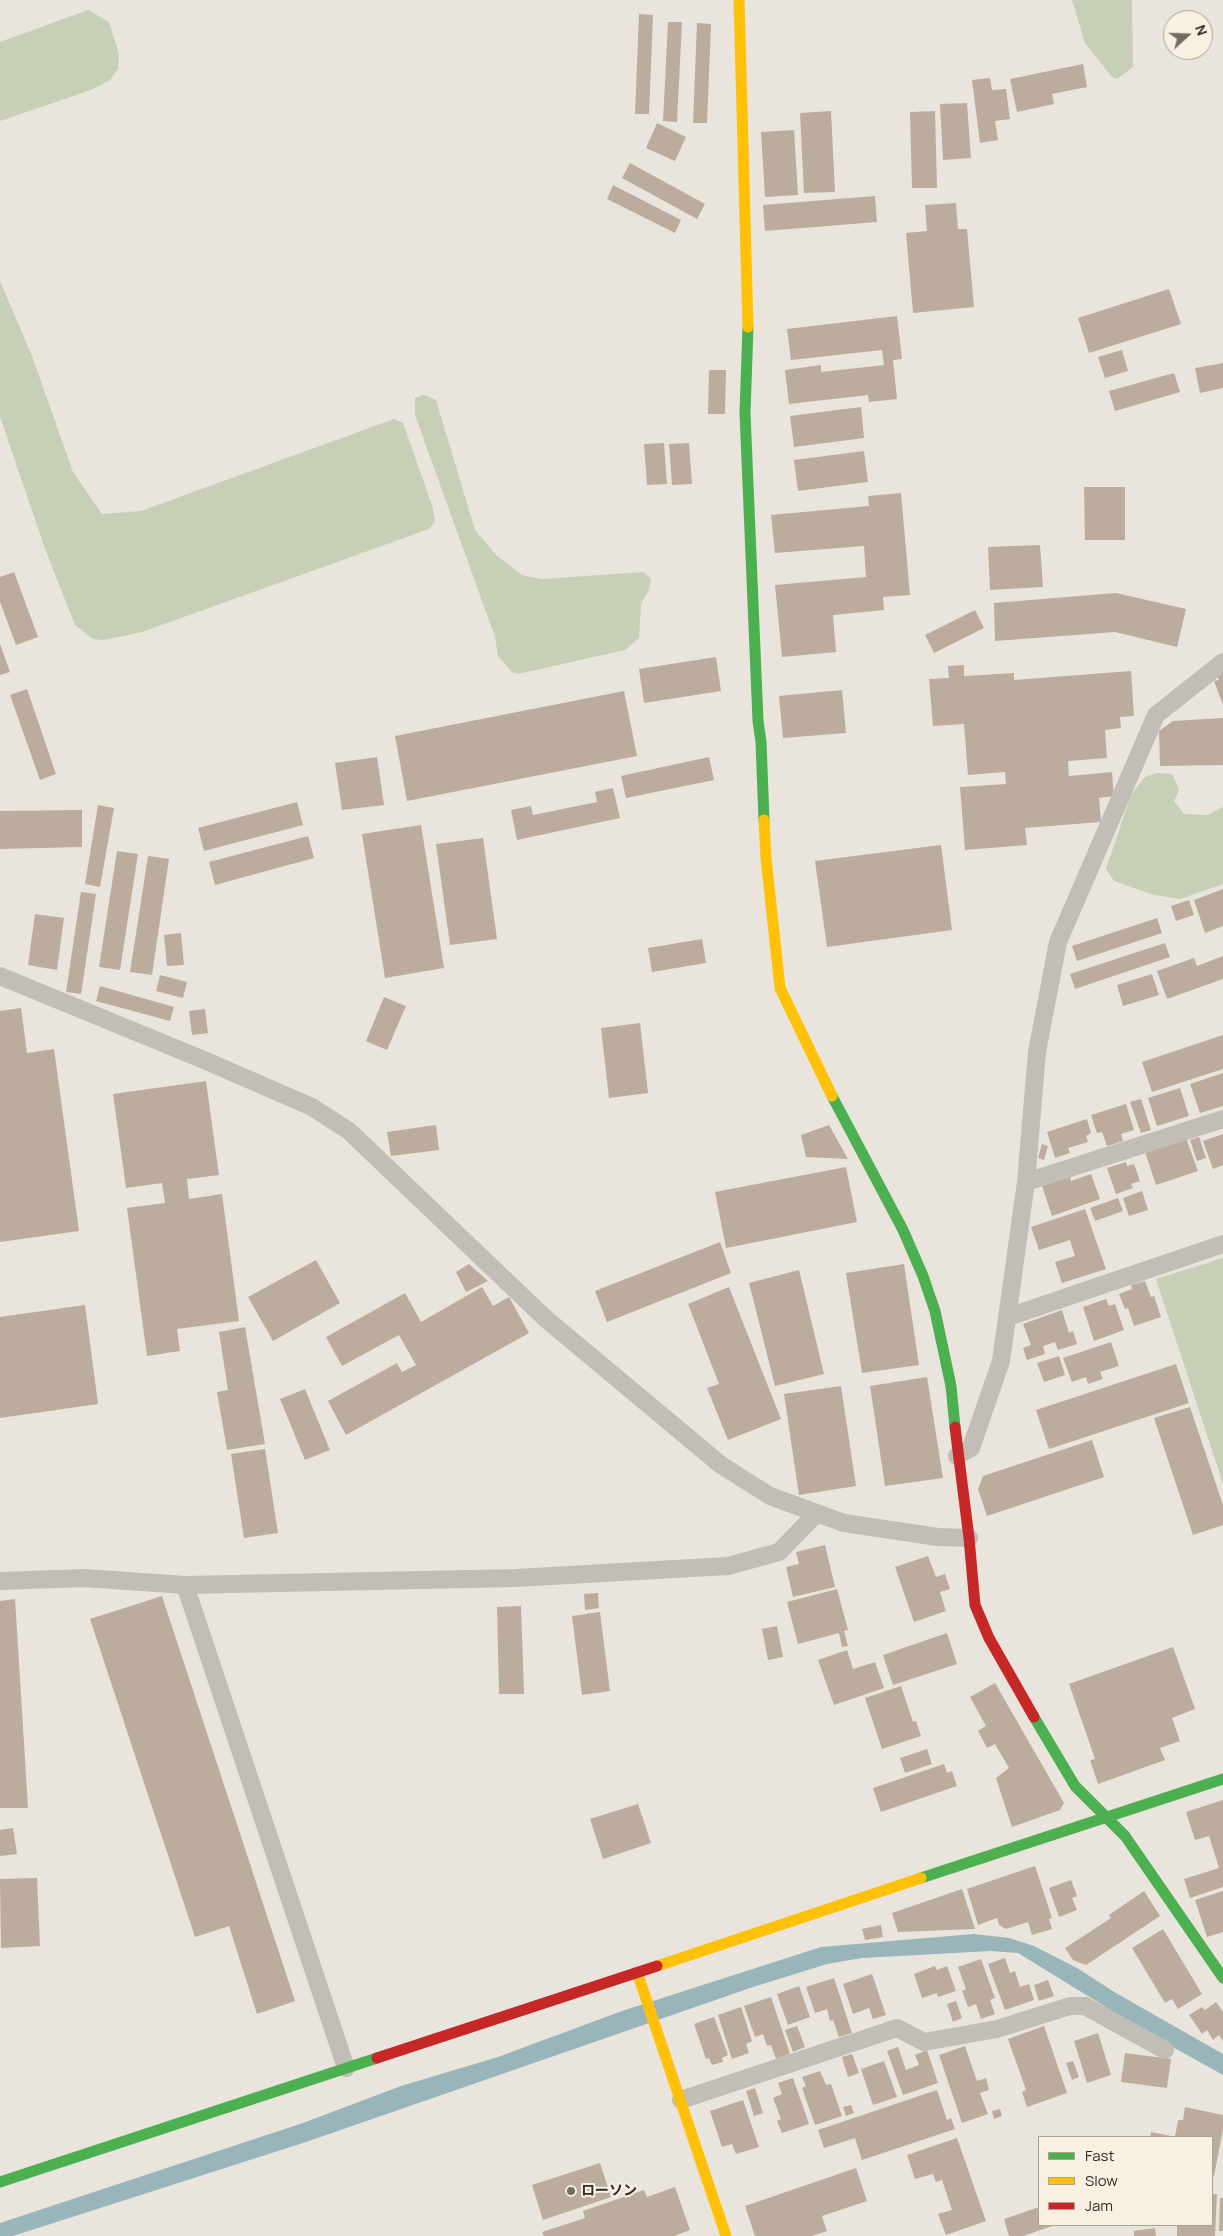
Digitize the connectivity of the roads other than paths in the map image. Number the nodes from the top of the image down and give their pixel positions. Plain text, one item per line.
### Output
1 (739, 0) edge
2 (1223, 662) edge
3 (0, 976) edge
4 (1223, 1119) edge
5 (1026, 1182) junction
6 (1223, 1244) edge
7 (1008, 1317) junction
8 (957, 1456) junction
9 (817, 1513) junction
10 (970, 1538) junction
11 (0, 1581) edge
12 (185, 1585) junction
13 (1223, 1779) edge
14 (1107, 1817) junction
15 (637, 1972) junction
16 (1223, 1978) edge
17 (1165, 2050) dead end
18 (346, 2068) junction
19 (681, 2100) junction
20 (0, 2182) edge
21 (726, 2236) edge

1 - 8 street
2 - 5 street
3 - 9 street
4 - 5 street
5 - 7 street
6 - 7 street
7 - 8 street
8 - 10 street
9 - 10 street
9 - 12 street
10 - 14 street
11 - 12 street
12 - 18 street
13 - 14 street
14 - 15 street
14 - 16 street
15 - 18 street
15 - 19 street
17 - 19 street
18 - 20 street
19 - 21 street

